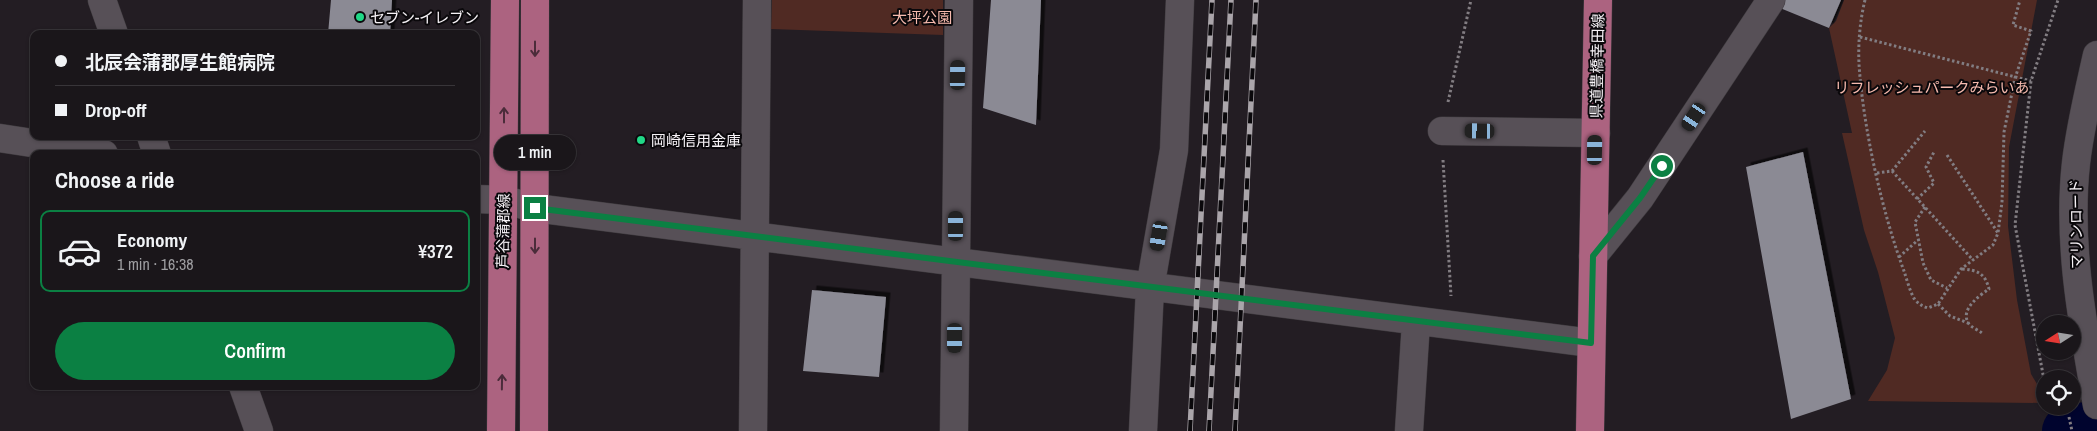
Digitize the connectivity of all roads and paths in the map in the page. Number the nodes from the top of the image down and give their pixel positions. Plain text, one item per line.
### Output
1 (102, 0) edge
2 (505, 0) edge
3 (535, 0) edge
4 (757, 0) edge
5 (959, 0) edge
6 (1180, 0) edge
7 (1471, 0) edge
8 (1598, 0) edge
9 (1771, 0) edge
10 (1865, 0) edge
11 (2020, 0) edge
12 (2058, 0) edge
13 (113, 30) edge
14 (1860, 36) junction
15 (2097, 55) edge
16 (2016, 78) junction
17 (2032, 81) junction
18 (1442, 131) junction
19 (1925, 131) dead end
20 (1596, 133) junction
21 (0, 138) edge
22 (78, 150) edge
23 (1934, 152) dead end
24 (1946, 155) dead end
25 (1892, 171) junction
26 (1877, 173) junction
27 (480, 199) edge
28 (1917, 199) junction
29 (504, 200) junction
30 (1925, 207) junction
31 (535, 208) junction
32 (1998, 233) junction
33 (755, 237) junction
34 (1918, 240) junction
35 (1593, 256) junction
36 (1899, 257) junction
37 (1973, 260) junction
38 (956, 263) junction
39 (1961, 269) junction
40 (1150, 288) junction
41 (1947, 288) junction
42 (1938, 304) junction
43 (1416, 322) junction
44 (1969, 324) junction
45 (1452, 327) junction
46 (1982, 333) dead end
47 (1591, 343) junction
48 (2042, 370) edge
49 (244, 390) edge
50 (2096, 400) edge
51 (259, 431) edge
52 (501, 431) edge
53 (534, 431) edge
54 (753, 431) edge
55 (954, 431) edge
56 (1143, 431) edge
57 (1409, 431) edge
58 (1590, 431) edge

1 - 13 street
29 -> 2 main road, 芦谷蒲郡線
3 -> 31 main road
4 - 33 street
5 - 38 street
6 - 40 street
7 - 18 path
8 - 20 main road, 県道豊橋幸田線
9 - 35 street
10 - 14 path
11 - 16 path
12 - 17 path
14 - 16 path
14 - 26 path
15 - 50 street, マリンロード
16 - 17 path
16 - 32 path
17 - 48 path
18 - 20 street
18 - 45 path
19 - 25 path
20 - 35 main road, 県道豊橋幸田線
21 - 22 street
23 - 28 path
24 - 32 path
25 - 26 path
25 - 28 path
26 - 36 path
27 - 29 street
28 - 30 path
29 - 31 street
52 -> 29 main road, 芦谷蒲郡線
30 - 34 path
30 - 37 path
31 - 33 street
31 -> 53 main road
32 - 37 path
33 - 38 street
33 - 54 street
34 - 36 path
34 - 41 path
35 - 47 main road, 県道豊橋幸田線
36 - 42 path
37 - 39 path
38 - 40 street
38 - 55 street
39 - 41 path
39 - 44 path
40 - 43 street
40 - 56 street
41 - 42 path
42 - 44 path
43 - 45 street
43 - 57 street
44 - 46 path
45 - 47 street
47 - 58 main road, 県道豊橋幸田線
49 - 51 street

